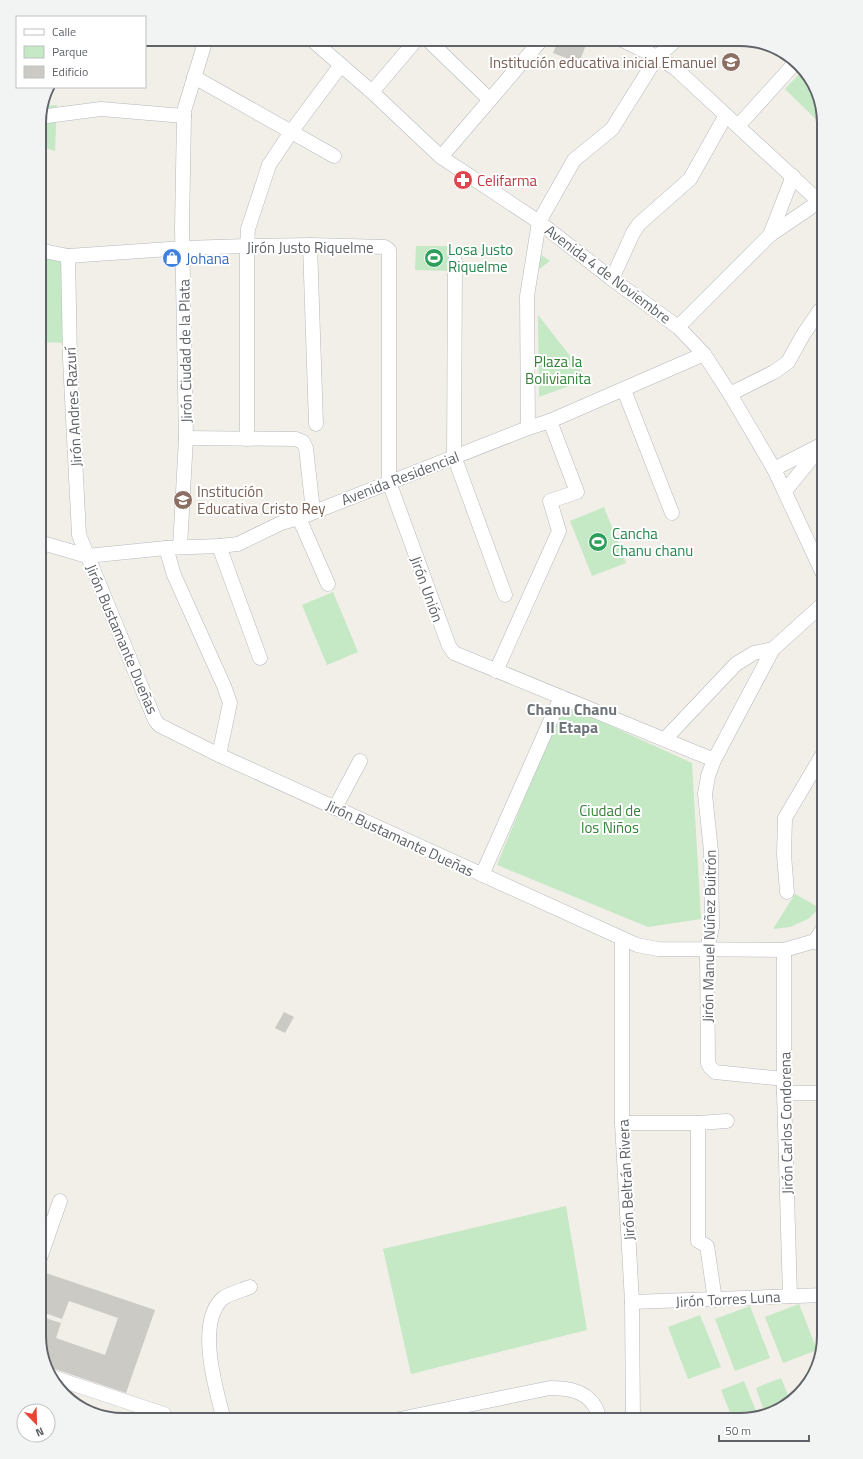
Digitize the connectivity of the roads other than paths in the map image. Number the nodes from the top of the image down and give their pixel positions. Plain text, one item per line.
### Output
1 (202, 46) edge
2 (320, 46) edge
3 (411, 46) edge
4 (434, 46) edge
5 (536, 46) edge
6 (634, 46) edge
7 (669, 46) edge
8 (657, 57) junction
9 (341, 65) junction
10 (792, 66) edge
11 (194, 77) junction
12 (372, 92) junction
13 (490, 100) junction
14 (726, 115) junction
15 (46, 116) edge
16 (184, 116) junction
17 (738, 126) junction
18 (290, 132) junction
19 (334, 156) dead end
20 (441, 157) junction
21 (793, 176) junction
22 (817, 198) edge
23 (817, 206) edge
24 (539, 222) junction
25 (770, 235) junction
26 (310, 245) junction
27 (247, 246) junction
28 (385, 247) joint
29 (184, 248) junction
30 (46, 251) edge
31 (68, 256) junction
32 (455, 261) dead end
33 (612, 279) junction
34 (817, 314) edge
35 (678, 327) junction
36 (704, 354) junction
37 (624, 390) junction
38 (730, 394) junction
39 (550, 421) junction
40 (316, 424) dead end
41 (528, 428) junction
42 (186, 438) junction
43 (247, 439) junction
44 (817, 447) edge
45 (817, 452) edge
46 (454, 456) junction
47 (774, 469) junction
48 (389, 482) junction
49 (785, 492) junction
50 (313, 511) junction
51 (672, 513) dead end
52 (299, 518) junction
53 (46, 544) edge
54 (219, 546) junction
55 (180, 547) junction
56 (166, 548) junction
57 (87, 556) junction
58 (817, 561) edge
59 (328, 584) dead end
60 (505, 595) dead end
61 (817, 609) edge
62 (773, 649) junction
63 (260, 658) dead end
64 (496, 671) junction
65 (562, 697) junction
66 (665, 739) junction
67 (219, 755) junction
68 (714, 760) junction
69 (360, 761) dead end
70 (817, 764) edge
71 (336, 808) junction
72 (482, 875) junction
73 (787, 892) dead end
74 (622, 940) junction
75 (817, 944) edge
76 (707, 950) junction
77 (784, 950) junction
78 (784, 1079) junction
79 (784, 1093) junction
80 (817, 1093) edge
81 (728, 1121) dead end
82 (622, 1123) junction
83 (698, 1123) junction
84 (60, 1201) dead end
85 (46, 1241) edge
86 (250, 1287) dead end
87 (817, 1295) edge
88 (790, 1296) junction
89 (715, 1300) junction
90 (632, 1302) junction
91 (60, 1381) edge
92 (161, 1413) edge
93 (222, 1413) edge
94 (429, 1413) edge
95 (597, 1413) edge
96 (633, 1413) edge

1 - 11 street, Jirón Ciudad de la Plata
2 - 9 street, Avenida 4 de Noviembre
3 - 12 street
4 - 13 street
5 - 13 street
6 - 8 street
7 - 8 street
8 - 14 street
8 - 24 street
9 - 12 street, Avenida 4 de Noviembre
9 - 18 street
10 - 17 street
11 - 16 street, Jirón Ciudad de la Plata
11 - 18 street
12 - 20 street, Avenida 4 de Noviembre
13 - 20 street
14 - 17 street
14 - 33 street
15 - 16 street
16 - 29 street, Jirón Ciudad de la Plata
17 - 21 street
18 - 19 street
18 - 27 street
20 - 24 street, Avenida 4 de Noviembre
21 - 22 street
21 - 25 street
23 - 25 street
24 - 33 street, Avenida 4 de Noviembre
24 - 41 street
25 - 35 street
26 - 27 street, Jirón Justo Riquelme
26 - 28 street, Jirón Justo Riquelme
26 - 40 street
27 - 29 street, Jirón Justo Riquelme
27 - 43 street
28 - 48 street, Jirón Unión
29 - 31 street, Jirón Justo Riquelme
29 - 42 street, Jirón Ciudad de la Plata
30 - 31 street, Jirón Justo Riquelme
31 - 57 street, Jirón Andres Razurí
32 - 46 street
33 - 35 street, Avenida 4 de Noviembre
34 - 38 street
35 - 36 street, Avenida 4 de Noviembre
36 - 37 street, Avenida Residencial
36 - 38 street, Avenida 4 de Noviembre
37 - 39 street, Avenida Residencial
37 - 51 street
38 - 47 street, Avenida 4 de Noviembre
39 - 41 street, Avenida Residencial
39 - 64 street
41 - 46 street, Avenida Residencial
42 - 43 street
42 - 55 street, Jirón Ciudad de la Plata
43 - 50 street
44 - 47 street
45 - 49 street
46 - 48 street, Avenida Residencial
46 - 60 street
47 - 49 street, Avenida 4 de Noviembre
48 - 50 street, Avenida Residencial
48 - 64 street, Jirón Unión
49 - 58 street, Avenida 4 de Noviembre
50 - 52 street, Avenida Residencial
52 - 54 street, Avenida Residencial
52 - 59 street
53 - 57 street, Avenida Residencial
54 - 55 street, Avenida Residencial
54 - 63 street
55 - 56 street, Avenida Residencial
56 - 57 street, Avenida Residencial
56 - 67 street
57 - 67 street, Jirón Bustamante Dueñas
61 - 62 street, Jirón Manuel Núñez Buitrón
62 - 66 street
62 - 68 street, Jirón Manuel Núñez Buitrón
64 - 65 street, Jirón Unión
65 - 66 street, Jirón Unión
65 - 72 street
66 - 68 street, Jirón Unión
67 - 71 street, Jirón Bustamante Dueñas
68 - 76 street, Jirón Manuel Núñez Buitrón
69 - 71 street
70 - 73 street
71 - 72 street, Jirón Bustamante Dueñas
72 - 74 street, Jirón Bustamante Dueñas
74 - 76 street, Jirón Bustamante Dueñas
74 - 82 street, Jirón Beltrán Rivera
75 - 77 street, Jirón Bustamante Dueñas
76 - 77 street, Jirón Bustamante Dueñas
76 - 78 street, Jirón Manuel Núñez Buitrón
77 - 78 street, Jirón Carlos Condorena
78 - 79 street, Jirón Carlos Condorena
79 - 80 street
79 - 88 street, Jirón Carlos Condorena
81 - 83 street
82 - 83 street
82 - 90 street, Jirón Beltrán Rivera
83 - 89 street
84 - 85 street
86 - 93 street
87 - 88 street, Jirón Torres Luna
88 - 89 street, Jirón Torres Luna
89 - 90 street, Jirón Torres Luna
90 - 96 street, Jirón Beltrán Rivera
91 - 92 street
94 - 95 street

